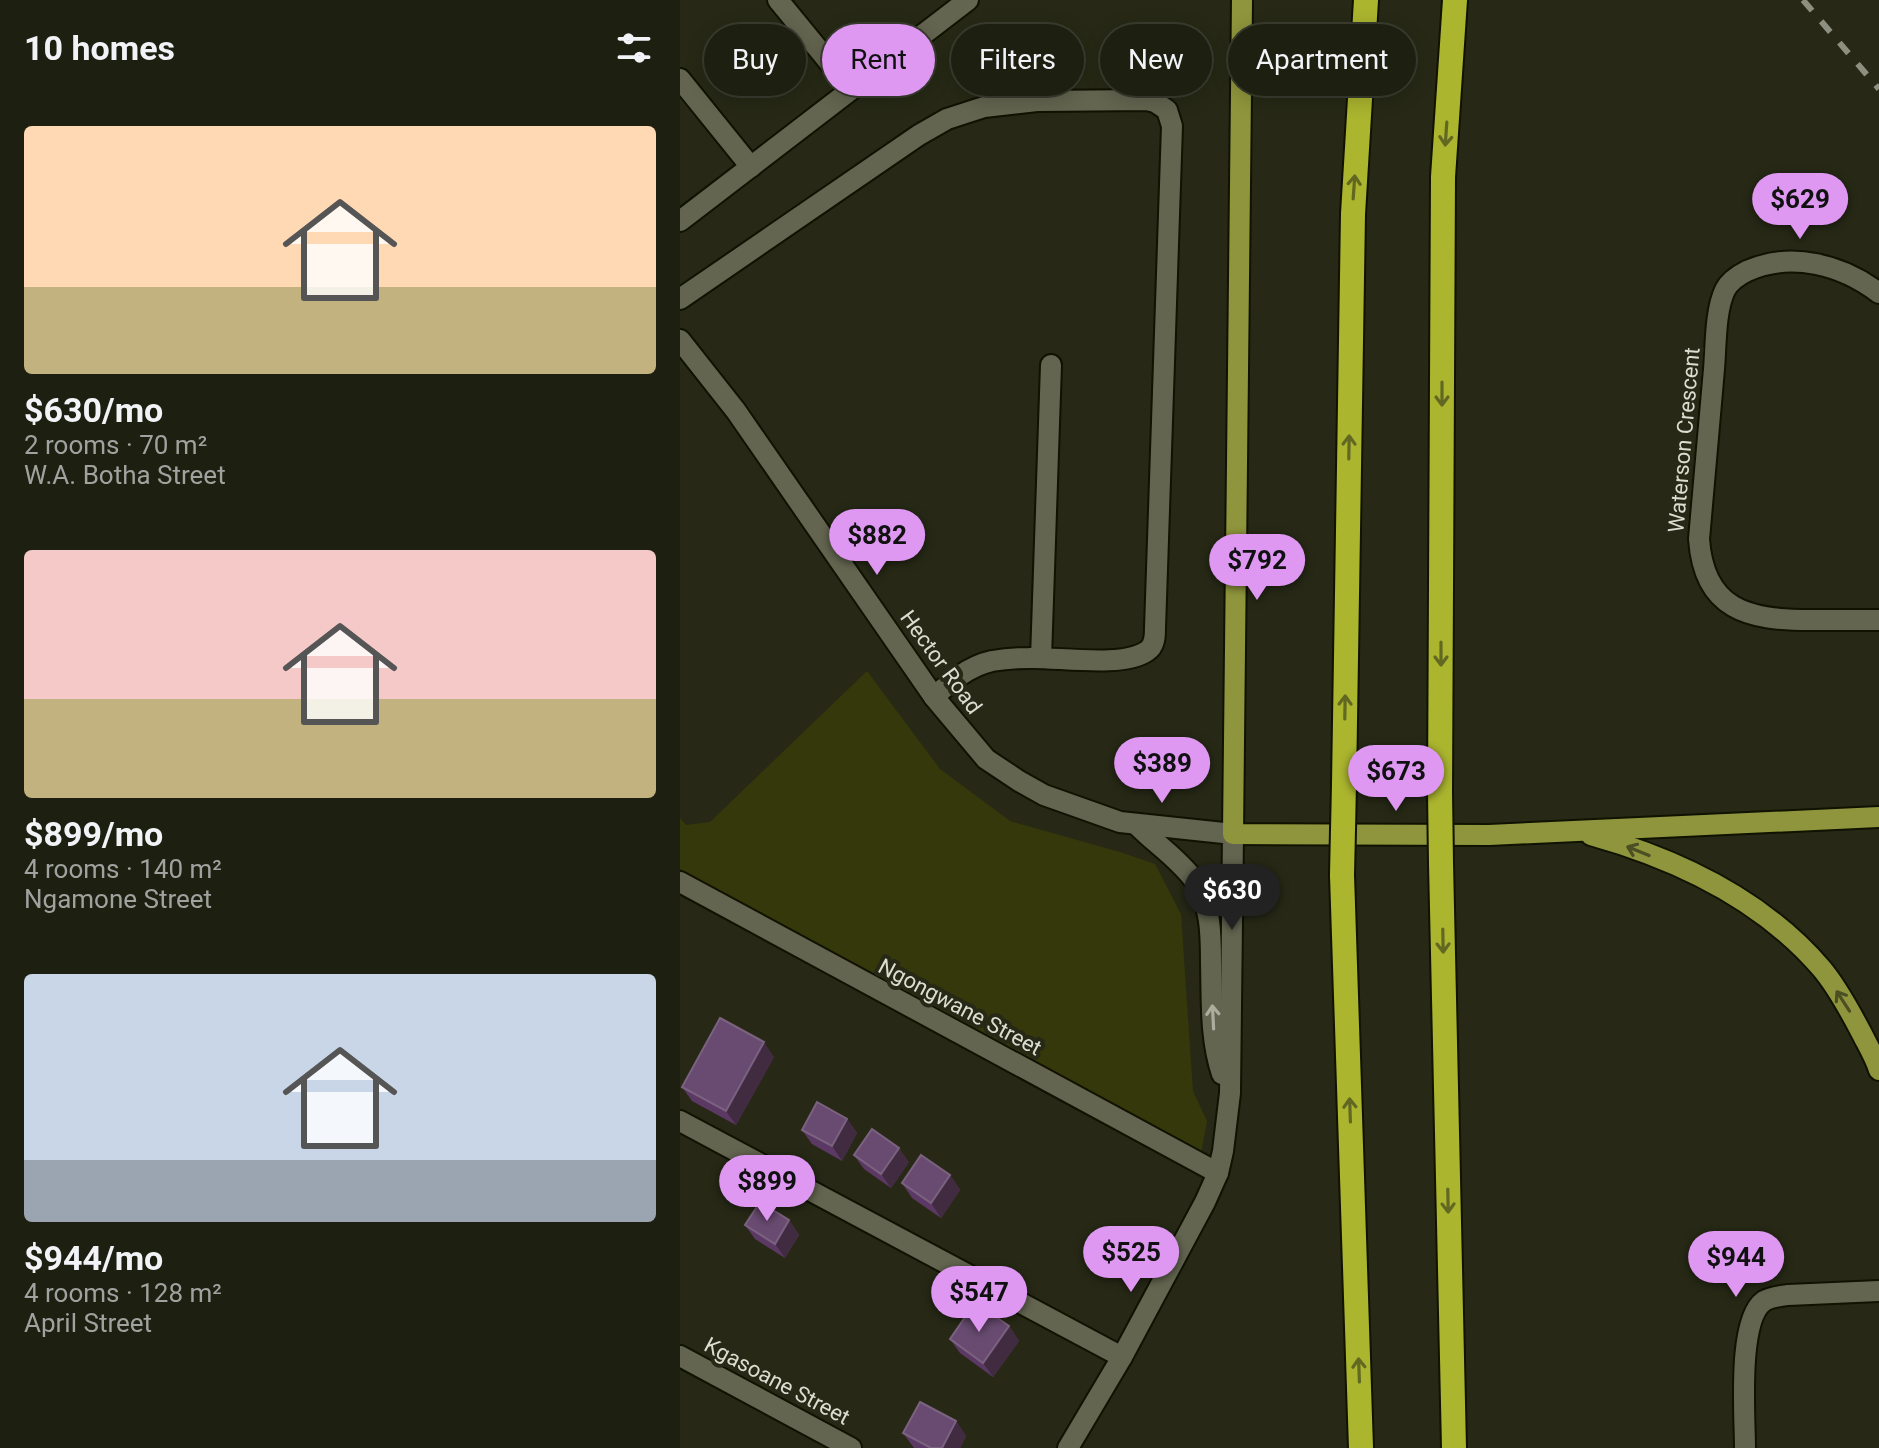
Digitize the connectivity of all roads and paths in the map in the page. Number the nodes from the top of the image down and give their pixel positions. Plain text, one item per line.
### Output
1 (778, 0) edge
2 (968, 0) edge
3 (1242, 0) edge
4 (1366, 0) edge
5 (1455, 0) edge
6 (944, 7) edge
7 (925, 24) edge
8 (822, 54) edge
9 (680, 79) edge
10 (842, 96) edge
11 (751, 167) junction
12 (680, 221) edge
13 (1879, 293) edge
14 (680, 299) edge
15 (680, 340) edge
16 (1051, 365) dead end
17 (1879, 620) edge
18 (1041, 658) junction
19 (934, 697) junction
20 (1879, 817) edge
21 (1136, 824) junction
22 (1573, 830) junction
23 (1233, 834) junction
24 (680, 882) edge
25 (1879, 1070) edge
26 (1230, 1093) junction
27 (680, 1121) edge
28 (1218, 1173) junction
29 (1879, 1291) edge
30 (680, 1356) edge
31 (1122, 1357) junction
32 (851, 1448) edge
33 (1068, 1448) edge
34 (1361, 1448) edge
35 (1454, 1448) edge
36 (1745, 1448) edge

1 - 8 street
2 - 6 street
3 - 23 main road
34 -> 4 highway, bridge
5 -> 35 highway, bridge
6 - 7 street
9 - 11 street
10 - 11 street
11 - 12 street
13 - 17 street, Waterson Crescent
14 - 18 street
15 - 19 street, Hector Road
16 - 18 street
18 - 19 street
19 - 21 street, Hector Road
20 - 22 main road
21 - 23 street, Hector Road
26 -> 21 street
22 - 23 main road
25 -> 22 main road
23 - 26 street
24 - 28 street, Ngongwane Street
26 - 28 street
27 - 31 street
28 - 31 street
29 - 36 street
30 - 32 street, Kgasoane Street
31 - 33 street

